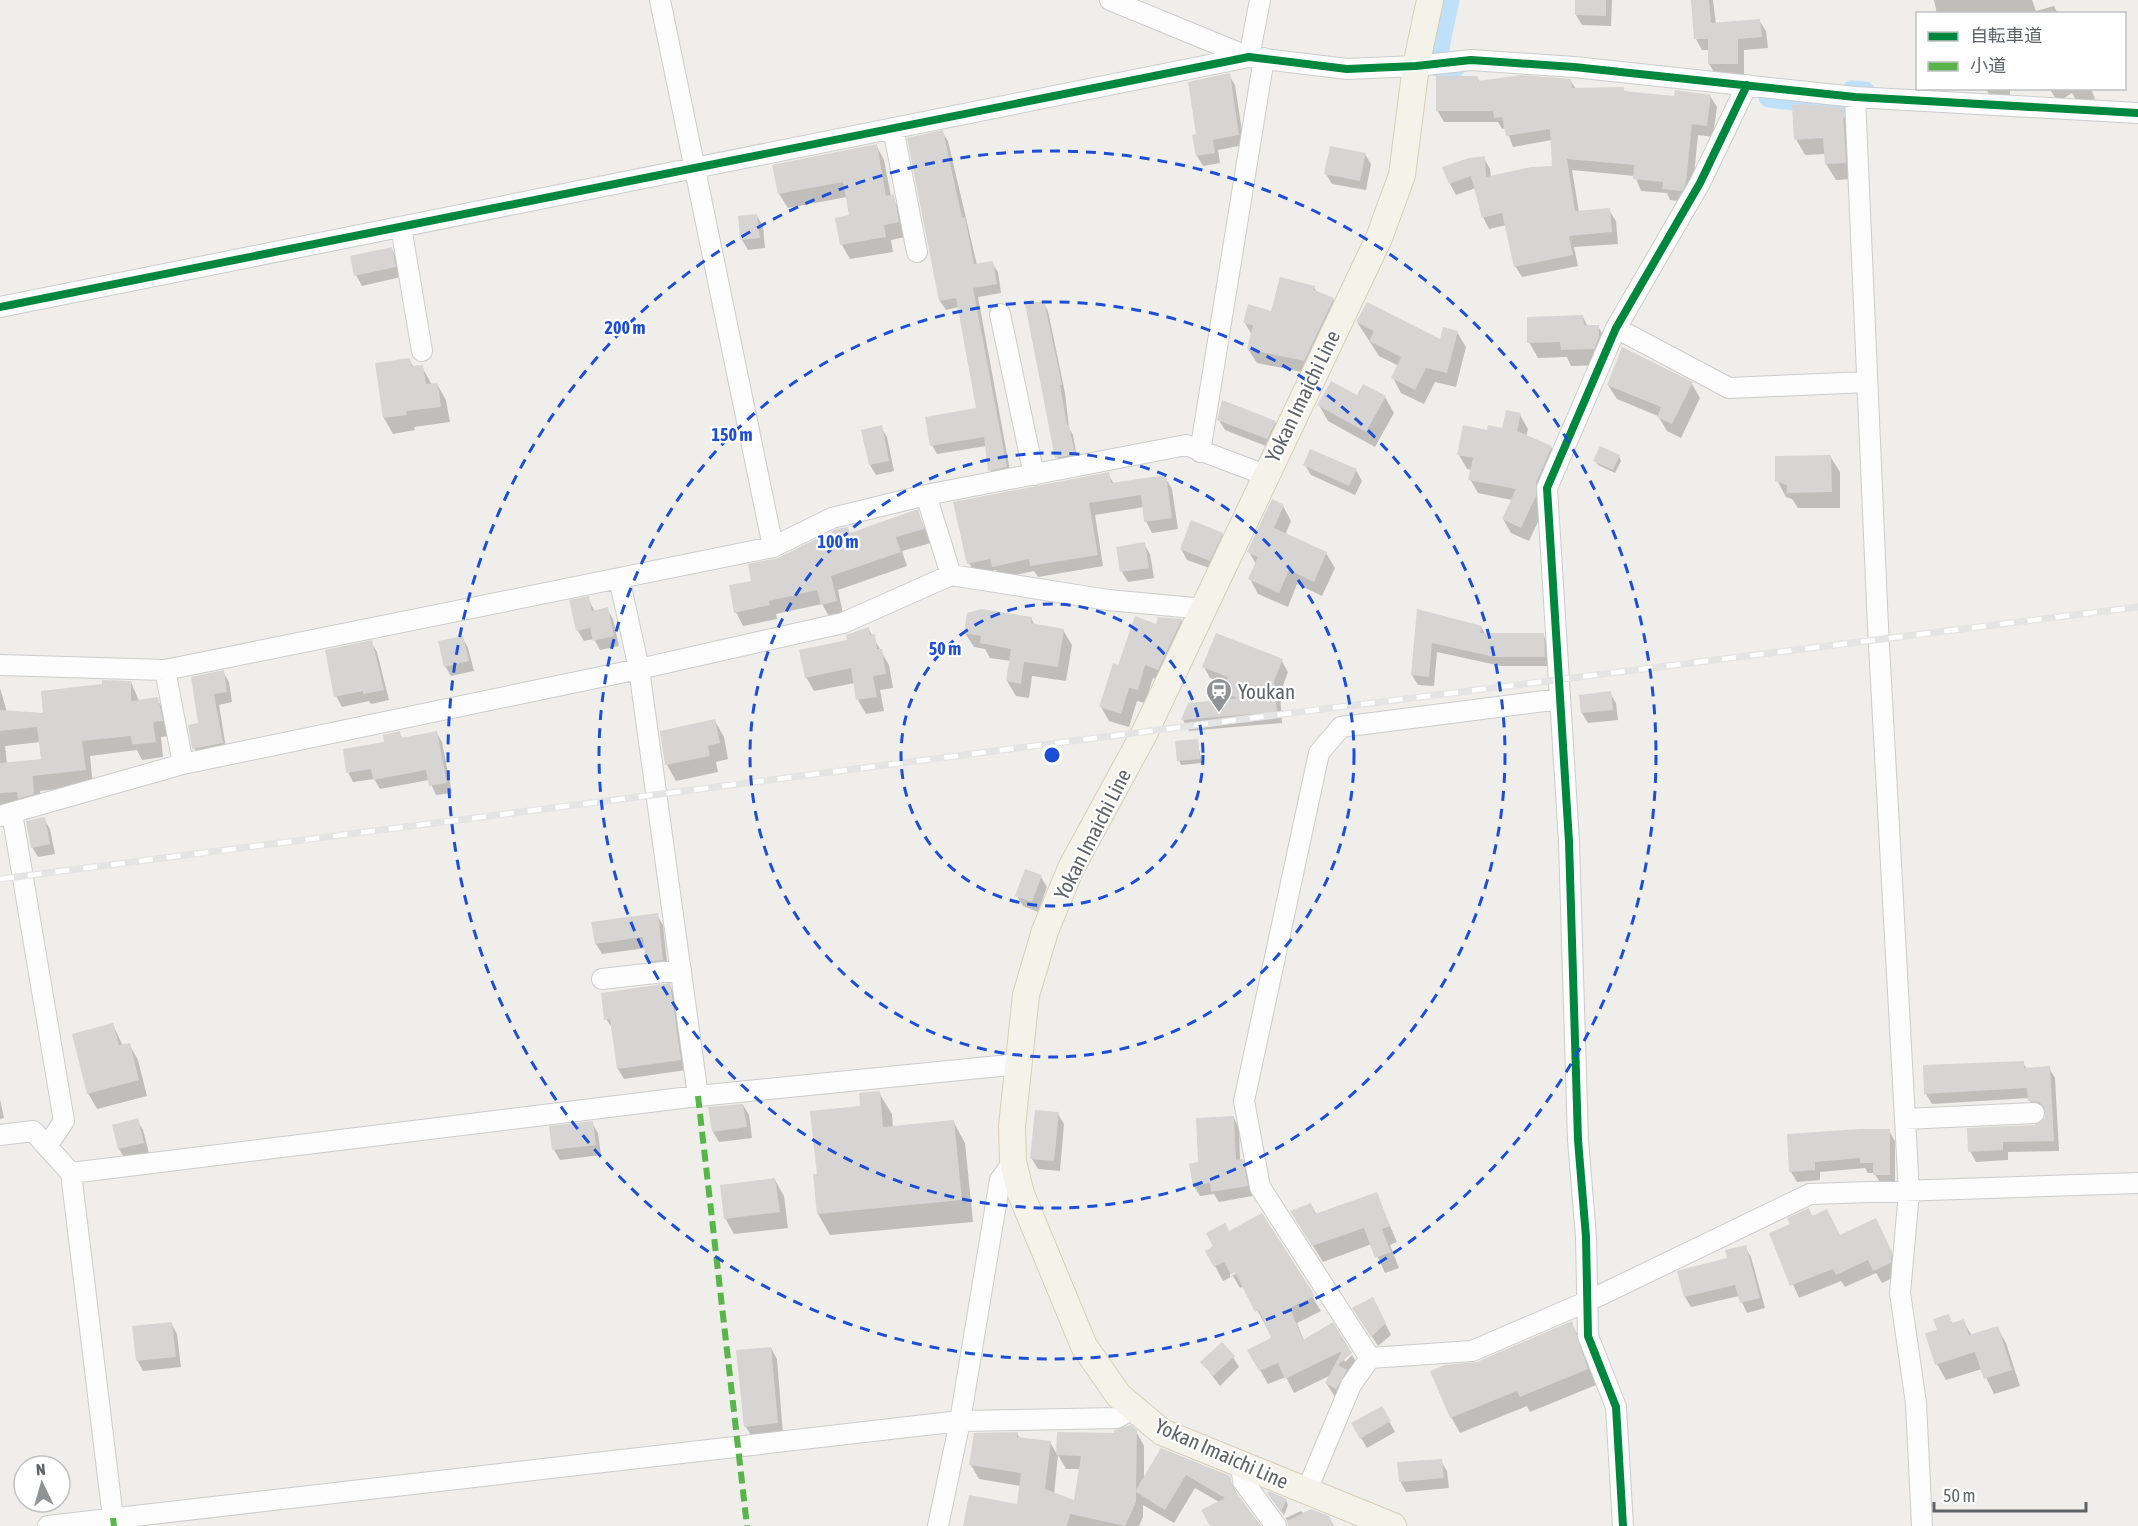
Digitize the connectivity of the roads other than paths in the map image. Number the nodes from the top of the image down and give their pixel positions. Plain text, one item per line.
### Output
1 (660, 0) edge
2 (1110, 0) edge
3 (1260, 0) edge
4 (1430, 0) edge
5 (1256, 57) junction
6 (1416, 66) junction
7 (1747, 85) junction
8 (1855, 97) junction
9 (2138, 112) edge
10 (893, 128) junction
11 (693, 168) junction
12 (400, 227) junction
13 (917, 252) dead end
14 (0, 306) edge
15 (1000, 314) dead end
16 (1616, 328) junction
17 (422, 351) dead end
18 (1867, 382) junction
19 (1200, 452) junction
20 (1034, 475) junction
21 (1264, 475) junction
22 (926, 495) junction
23 (773, 547) junction
24 (951, 575) junction
25 (619, 578) junction
26 (1205, 609) junction
27 (0, 665) edge
28 (639, 669) junction
29 (165, 670) junction
30 (1560, 699) junction
31 (183, 764) junction
32 (6, 814) edge
33 (681, 970) junction
34 (602, 979) dead end
35 (1019, 1064) junction
36 (698, 1096) junction
37 (2034, 1113) dead end
38 (1905, 1119) junction
39 (0, 1135) edge
40 (47, 1146) junction
41 (1013, 1162) junction
42 (71, 1173) junction
43 (2138, 1183) edge
44 (1908, 1192) junction
45 (1586, 1302) junction
46 (1370, 1358) junction
47 (1132, 1409) junction
48 (960, 1421) junction
49 (1241, 1464) junction
50 (1307, 1490) junction
51 (113, 1518) junction
52 (48, 1526) edge
53 (938, 1526) edge
54 (1276, 1526) edge
55 (1393, 1526) edge
56 (1623, 1526) edge
57 (1922, 1526) edge

1 - 11 street
2 - 5 street
3 - 5 street
4 - 6 main road, Yokan Imaichi Line
5 - 6 street
5 - 10 street
5 - 19 street
6 - 7 street
6 - 21 main road, Yokan Imaichi Line
7 - 8 street
7 - 16 street
8 - 9 street
8 - 18 street
10 - 11 street
10 - 13 street
11 - 12 street
11 - 23 street
12 - 14 street
12 - 17 street
15 - 20 street
16 - 18 street
16 - 30 street
18 - 38 street
19 - 20 street
19 - 21 street
20 - 22 street
21 - 26 main road, Yokan Imaichi Line
22 - 23 street
22 - 24 street
23 - 25 street
24 - 26 street
24 - 28 street
25 - 28 street
25 - 29 street
26 - 35 main road, Yokan Imaichi Line
27 - 29 street
28 - 31 street
28 - 33 street
29 - 31 street
30 - 45 street
30 - 46 street
31 - 32 street
32 - 40 street
33 - 34 street
33 - 36 street
35 - 36 street
35 - 41 main road, Yokan Imaichi Line
36 - 42 street
37 - 38 street
38 - 44 street
39 - 40 street
40 - 42 street
41 - 47 main road, Yokan Imaichi Line
41 - 48 street
42 - 51 street
43 - 44 street
44 - 45 street
44 - 57 street
45 - 46 street
45 - 56 street
46 - 50 street
47 - 48 street
47 - 49 main road, Yokan Imaichi Line
48 - 51 street
48 - 53 street
49 - 50 main road, Yokan Imaichi Line
49 - 54 street
50 - 55 main road, Yokan Imaichi Line
51 - 52 street

